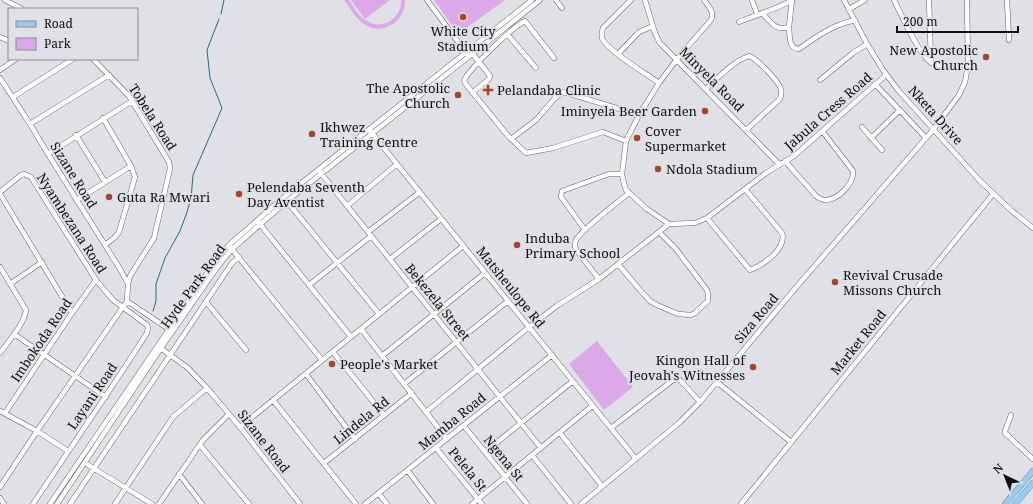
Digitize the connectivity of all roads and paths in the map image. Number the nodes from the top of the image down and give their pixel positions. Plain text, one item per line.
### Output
1 (5, 0) edge
2 (427, 0) edge
3 (532, 0) edge
4 (540, 0) edge
5 (556, 0) edge
6 (631, 0) edge
7 (645, 0) edge
8 (704, 0) edge
9 (752, 0) edge
10 (792, 0) edge
11 (844, 0) edge
12 (865, 0) edge
13 (894, 0) edge
14 (929, 0) edge
15 (967, 0) edge
16 (1007, 0) edge
17 (20, 8) edge
18 (562, 8) dead end
19 (849, 9) junction
20 (760, 13) junction
21 (855, 20) junction
22 (739, 22) dead end
23 (653, 26) junction
24 (789, 27) junction
25 (508, 35) junction
26 (1009, 40) dead end
27 (867, 44) junction
28 (467, 51) junction
29 (618, 54) junction
30 (471, 56) junction
31 (554, 58) dead end
32 (677, 59) junction
33 (15, 60) edge
34 (71, 60) edge
35 (94, 60) edge
36 (480, 62) junction
37 (931, 62) junction
38 (968, 65) junction
39 (536, 68) dead end
40 (0, 70) edge
41 (109, 75) junction
42 (886, 75) junction
43 (0, 78) edge
44 (820, 80) dead end
45 (659, 83) junction
46 (875, 84) junction
47 (706, 89) junction
48 (472, 93) junction
49 (13, 97) junction
50 (132, 100) junction
51 (900, 110) junction
52 (639, 115) junction
53 (103, 118) junction
54 (30, 124) junction
55 (862, 127) dead end
56 (746, 130) junction
57 (934, 130) junction
58 (371, 131) junction
59 (823, 132) junction
60 (76, 135) junction
61 (871, 138) junction
62 (926, 138) junction
63 (511, 139) junction
64 (626, 141) junction
65 (882, 150) dead end
66 (48, 154) junction
67 (785, 162) junction
68 (397, 164) junction
69 (779, 164) junction
70 (131, 166) junction
71 (320, 172) junction
72 (622, 174) junction
73 (106, 182) junction
74 (745, 189) junction
75 (420, 192) junction
76 (0, 193) edge
77 (629, 193) junction
78 (993, 194) junction
79 (284, 197) junction
80 (77, 200) junction
81 (287, 201) junction
82 (347, 206) junction
83 (441, 218) junction
84 (707, 218) junction
85 (256, 220) junction
86 (669, 224) junction
87 (260, 225) junction
88 (1033, 228) edge
89 (585, 230) junction
90 (660, 232) junction
91 (369, 234) junction
92 (105, 245) junction
93 (229, 245) junction
94 (463, 246) junction
95 (232, 249) junction
96 (239, 257) junction
97 (390, 259) junction
98 (42, 262) junction
99 (336, 262) junction
100 (618, 264) junction
101 (0, 267) edge
102 (486, 273) junction
103 (599, 279) junction
104 (96, 280) junction
105 (10, 284) junction
106 (128, 284) junction
107 (310, 285) junction
108 (412, 287) junction
109 (127, 301) junction
110 (508, 301) junction
111 (206, 302) junction
112 (122, 307) junction
113 (72, 313) junction
114 (379, 314) junction
115 (434, 314) junction
116 (529, 327) junction
117 (361, 329) junction
118 (171, 330) junction
119 (14, 334) junction
120 (351, 337) junction
121 (456, 342) junction
122 (159, 347) junction
123 (246, 350) dead end
124 (333, 352) junction
125 (0, 353) edge
126 (44, 354) junction
127 (170, 355) junction
128 (552, 355) junction
129 (382, 356) junction
130 (322, 360) junction
131 (478, 369) junction
132 (306, 374) junction
133 (75, 375) junction
134 (573, 381) junction
135 (717, 382) junction
136 (404, 384) junction
137 (207, 388) junction
138 (412, 393) junction
139 (500, 396) junction
140 (106, 397) junction
141 (273, 400) junction
142 (700, 402) junction
143 (592, 406) junction
144 (2, 412) edge
145 (426, 412) junction
146 (229, 414) junction
147 (1011, 414) dead end
148 (384, 416) junction
149 (522, 423) junction
150 (464, 426) junction
151 (240, 427) junction
152 (611, 428) junction
153 (37, 431) junction
154 (560, 433) junction
155 (447, 438) junction
156 (355, 439) junction
157 (791, 442) junction
158 (200, 444) junction
159 (436, 448) junction
160 (542, 448) junction
161 (68, 451) junction
162 (485, 452) junction
163 (532, 456) junction
164 (636, 459) junction
165 (1033, 459) edge
166 (85, 463) junction
167 (324, 464) junction
168 (95, 468) junction
169 (408, 471) junction
170 (1033, 471) edge
171 (178, 474) junction
172 (505, 477) junction
173 (1033, 483) edge
174 (602, 486) junction
175 (0, 487) edge
176 (126, 487) junction
177 (379, 494) junction
178 (0, 498) edge
179 (478, 499) junction
180 (743, 503) edge
181 (4, 504) edge
182 (34, 504) edge
183 (50, 504) edge
184 (57, 504) edge
185 (70, 504) edge
186 (115, 504) edge
187 (152, 504) edge
188 (159, 504) edge
189 (202, 504) edge
190 (249, 504) edge
191 (300, 504) edge
192 (356, 504) edge
193 (365, 504) edge
194 (387, 504) edge
195 (433, 504) edge
196 (472, 504) edge
197 (482, 504) edge
198 (527, 504) edge
199 (571, 504) edge
200 (581, 504) edge
201 (1005, 504) edge
202 (1015, 504) edge

1 - 17 street
2 - 28 street
3 - 28 street, Hyde Park Road
4 - 30 street, Hyde Park Road
5 - 18 street
6 - 29 street
7 - 23 street, Minyela Road
8 - 32 street
9 - 20 street
10 - 20 street
10 - 24 street
11 - 19 street, Nketa Drive
12 - 19 street
13 - 37 street
14 - 37 street
15 - 38 street, Siza Road
16 - 26 street
19 - 21 street, Nketa Drive
20 - 22 street
20 - 24 street
21 - 24 street
21 - 27 street, Nketa Drive
23 - 29 street
23 - 32 street, Minyela Road
25 - 31 street
25 - 36 street
25 - 39 street
27 - 42 street, Nketa Drive
27 - 44 street
28 - 30 street
28 - 58 street, Hyde Park Road
29 - 45 street
30 - 36 street
30 - 58 street, Hyde Park Road
32 - 45 street
32 - 47 street, Minyela Road
33 - 40 street
34 - 49 street
35 - 41 street, Tobela Road
36 - 48 street
36 - 48 street
37 - 38 street
38 - 57 street, Siza Road
41 - 50 street, Tobela Road
41 - 54 street
42 - 46 street, Jabula Cress Road
42 - 57 street, Nketa Drive
43 - 49 street, Sizane Road
45 - 52 street
46 - 51 street
46 - 59 street, Jabula Cress Road
47 - 56 street, Minyela Road
47 - 56 street
48 - 63 street
49 - 54 street, Sizane Road
50 - 53 street
50 - 106 street, Tobela Road
51 - 61 street
51 - 62 street
52 - 63 street
52 - 64 street
53 - 60 street
53 - 70 street
54 - 66 street, Sizane Road
55 - 61 street
56 - 69 street, Minyela Road
57 - 62 street, Siza Road
57 - 78 street, Nketa Drive
58 - 68 street, Matsheulope Rd
58 - 71 street, Hyde Park Road
59 - 67 street, Jabula Cress Road
59 - 67 street
60 - 66 street
60 - 73 street
61 - 65 street
62 - 135 street, Siza Road
63 - 64 street
64 - 72 street
66 - 80 street, Sizane Road
67 - 69 street, Jabula Cress Road
68 - 75 street, Matsheulope Rd
68 - 82 street
69 - 74 street, Jabula Cress Road
70 - 73 street
70 - 92 street
71 - 79 street, Hyde Park Road
71 - 81 street, Hyde Park Road
71 - 82 street, Bekezela Street
72 - 77 street
72 - 89 street
73 - 80 street
74 - 84 street, Jabula Cress Road
74 - 84 street
75 - 83 street, Matsheulope Rd
75 - 91 street
76 - 98 street
76 - 104 street, Nyambezana Road
77 - 86 street
77 - 89 street
78 - 88 street, Nketa Drive
78 - 157 street, Market Road
79 - 81 street
79 - 85 street, Hyde Park Road
80 - 92 street, Sizane Road
81 - 87 street, Hyde Park Road
81 - 99 street
82 - 91 street, Bekezela Street
83 - 94 street, Matsheulope Rd
83 - 97 street
84 - 86 street, Jabula Cress Road
85 - 87 street
85 - 93 street, Hyde Park Road
86 - 90 street
87 - 95 street, Hyde Park Road
87 - 107 street
89 - 103 street
90 - 100 street
90 - 100 street
91 - 97 street, Bekezela Street
91 - 99 street
92 - 106 street, Sizane Road
93 - 95 street
93 - 118 street, Hyde Park Road
94 - 102 street, Matsheulope Rd
94 - 108 street
95 - 96 street
95 - 118 street, Hyde Park Road
96 - 111 street
96 - 130 street
97 - 108 street, Bekezela Street
98 - 105 street
98 - 113 street
99 - 107 street
99 - 114 street
100 - 103 street
101 - 105 street
102 - 110 street, Matsheulope Rd
102 - 115 street
103 - 116 street
104 - 112 street, Nyambezana Road
104 - 113 street, Imbokoda Road
105 - 119 street
106 - 109 street, Tobela Road
107 - 120 street
108 - 114 street
108 - 115 street, Bekezela Street
109 - 112 street, Layani Road
109 - 118 street
110 - 116 street, Matsheulope Rd
110 - 121 street
111 - 123 street
111 - 127 street
112 - 133 street, Layani Road
112 - 140 street, Layani Road
113 - 126 street, Imbokoda Road
114 - 117 street
115 - 121 street, Bekezela Street
115 - 129 street
116 - 128 street, Matsheulope Rd
116 - 131 street
117 - 120 street
117 - 129 street
118 - 122 street, Hyde Park Road
119 - 125 street
119 - 126 street
120 - 124 street
121 - 131 street, Bekezela Street
121 - 136 street
122 - 127 street, Sizane Road
122 - 166 street, Hyde Park Road
122 - 183 street, Hyde Park Road
124 - 130 street
124 - 148 street
126 - 133 street
126 - 144 street, Imbokoda Road
127 - 137 street, Sizane Road
127 - 168 street
128 - 134 street, Matsheulope Rd
128 - 139 street, Mamba Road
129 - 136 street
130 - 132 street
131 - 139 street, Bekezela Street
131 - 145 street
132 - 141 street
132 - 156 street
133 - 140 street
133 - 153 street, Layani Road
134 - 143 street, Matsheulope Rd
134 - 149 street
135 - 142 street, Siza Road
135 - 157 street
136 - 138 street
137 - 146 street, Sizane Road
137 - 176 street
138 - 145 street
138 - 148 street, Lindela Rd
139 - 149 street, Bekezela Street
139 - 150 street, Mamba Road
140 - 161 street, Layani Road
141 - 151 street
141 - 167 street
142 - 152 street
142 - 164 street, Siza Road
143 - 152 street, Matsheulope Rd
143 - 154 street
144 - 153 street
145 - 155 street
146 - 151 street, Sizane Road
146 - 158 street
147 - 165 street
148 - 156 street, Lindela Rd
149 - 160 street, Bekezela Street
149 - 162 street
150 - 155 street, Mamba Road
150 - 162 street, Ngena St
151 - 191 street, Sizane Road
152 - 164 street, Matsheulope Rd
153 - 161 street
153 - 175 street, Layani Road
154 - 160 street
154 - 174 street
155 - 159 street, Mamba Road
156 - 167 street, Lindela Rd
157 - 180 street, Market Road
158 - 171 street
158 - 190 street
159 - 169 street, Mamba Road
159 - 179 street, Pelela St
160 - 163 street
161 - 182 street, Layani Road
162 - 172 street, Ngena St
163 - 172 street
163 - 199 street
164 - 174 street, Siza Road
166 - 168 street
166 - 184 street, Hyde Park Road
167 - 192 street
168 - 176 street
168 - 185 street
169 - 177 street, Mamba Road
169 - 195 street
170 - 201 main road
171 - 188 street
171 - 189 street
172 - 179 street
172 - 198 street, Ngena St
173 - 202 main road
174 - 200 street, Siza Road
176 - 186 street
176 - 187 street
177 - 193 street, Mamba Road
177 - 194 street
178 - 181 street
179 - 196 street
179 - 197 street, Pelela St

